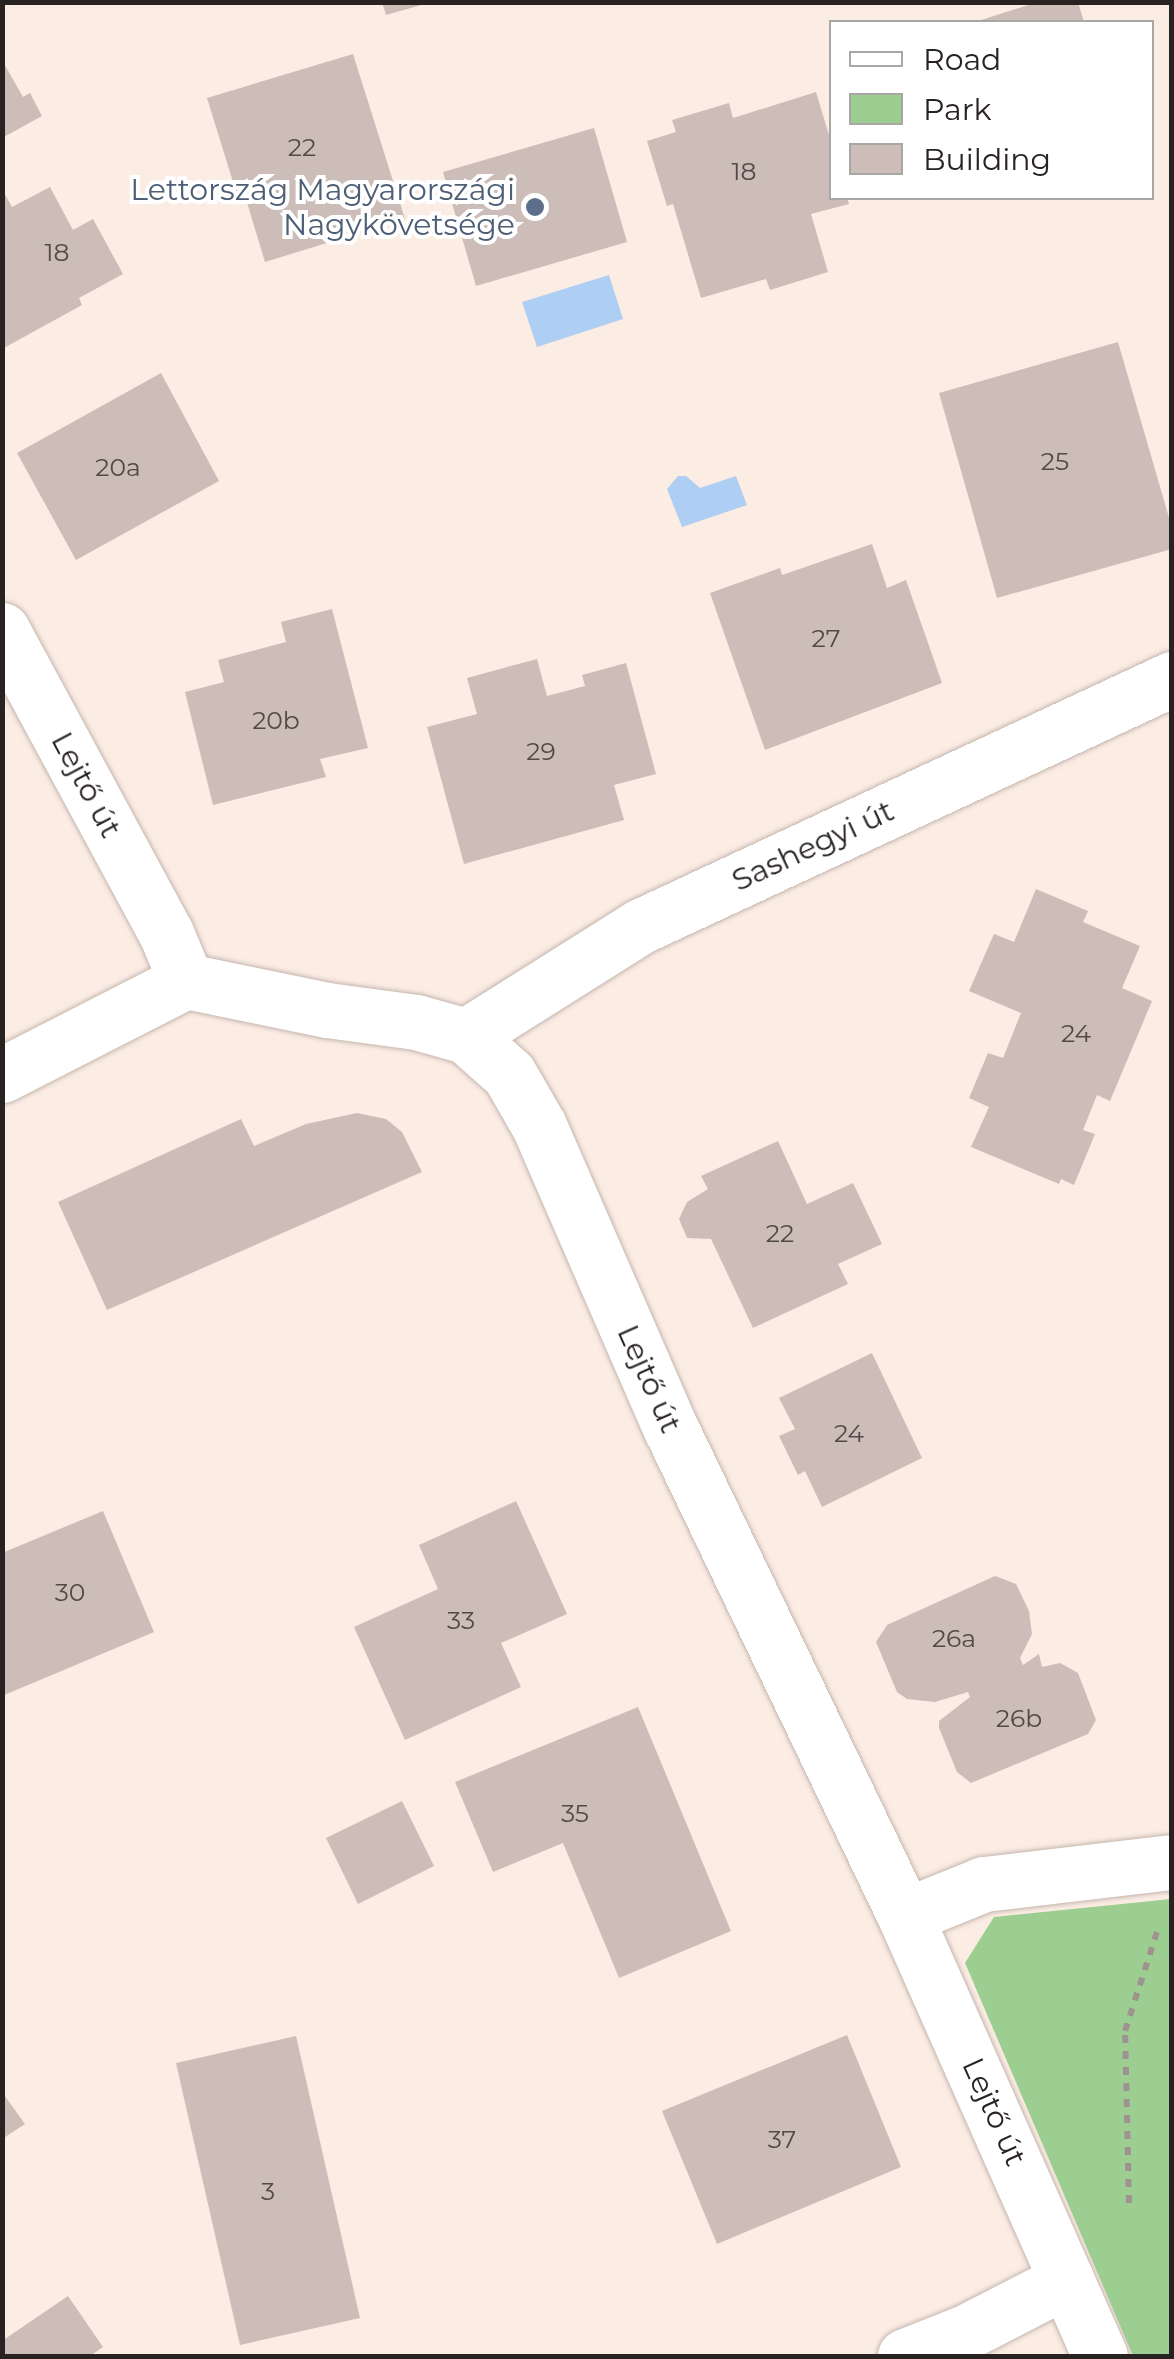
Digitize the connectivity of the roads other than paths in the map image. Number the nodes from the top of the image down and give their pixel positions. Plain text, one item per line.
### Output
1 (2, 630) edge
2 (1172, 679) edge
3 (186, 982) junction
4 (466, 1036) junction
5 (2, 1074) edge
6 (1172, 1862) edge
7 (905, 1916) junction
8 (1068, 2280) junction
9 (905, 2356) edge
10 (1100, 2356) edge

1 - 3 street, Lejtő út
2 - 4 street, Sashegyi út
3 - 4 street, Lejtő út
3 - 5 street
4 - 7 street, Lejtő út
6 - 7 street
7 - 8 street, Lejtő út
8 - 9 street
8 - 10 street, Lejtő út

